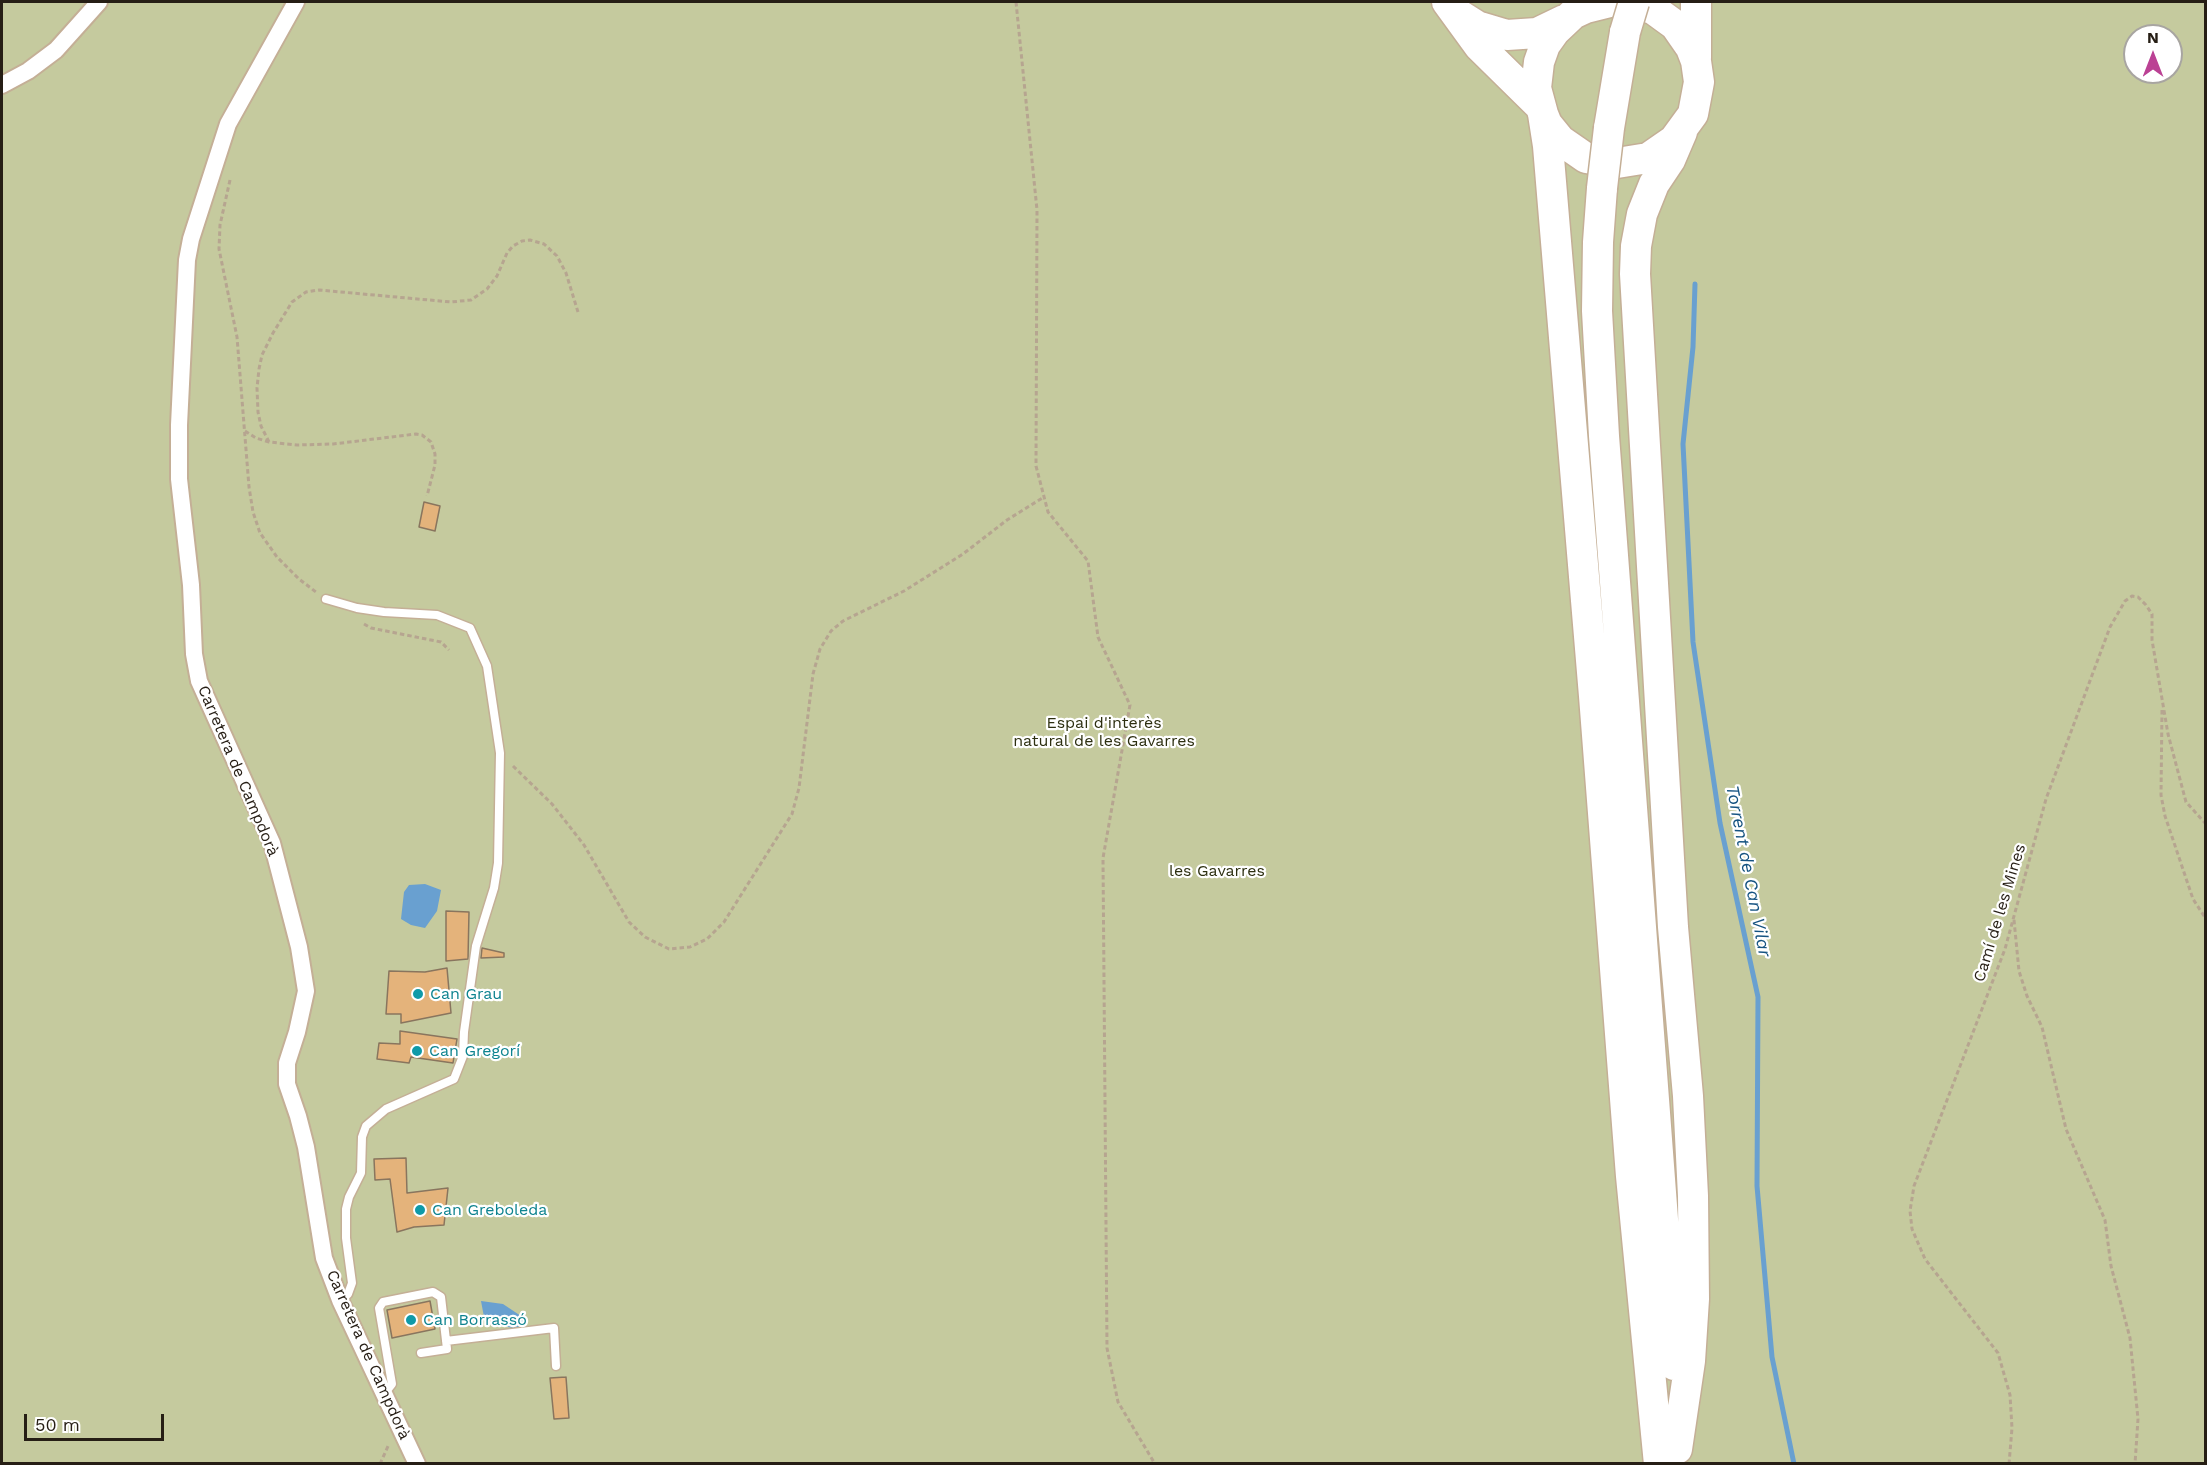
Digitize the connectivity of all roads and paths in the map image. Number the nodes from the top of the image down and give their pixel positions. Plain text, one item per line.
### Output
1 (99, 2) edge
2 (296, 2) edge
3 (1016, 2) edge
4 (1610, 2) edge
5 (1627, 2) edge
6 (1634, 2) edge
7 (1696, 2) edge
8 (1450, 6) edge
9 (1574, 11) edge
10 (1696, 61) junction
11 (2, 85) edge
12 (1541, 110) junction
13 (1682, 132) junction
14 (231, 174) dead end
15 (578, 312) dead end
16 (245, 431) junction
17 (269, 442) junction
18 (427, 496) dead end
19 (1044, 497) junction
20 (326, 598) joint
21 (361, 622) dead end
22 (449, 650) dead end
23 (2162, 701) junction
24 (500, 753) junction
25 (2205, 824) edge
26 (2014, 918) junction
27 (2205, 919) edge
28 (340, 1300) junction
29 (446, 1341) junction
30 (421, 1353) dead end
31 (556, 1366) dead end
32 (384, 1395) junction
33 (1671, 1459) edge
34 (417, 1464) edge
35 (1155, 1464) edge
36 (2008, 1464) edge
37 (2135, 1464) edge

1 - 11 street
2 - 28 street, Carretera de Campdorà
3 - 19 path
4 - 9 highway
5 - 10 highway
6 - 33 highway, bridge
7 - 10 highway
8 - 9 highway
8 - 12 highway
9 - 12 highway
10 - 13 highway
12 - 13 highway
12 - 33 highway
13 - 33 highway
14 - 16 path
15 - 17 path
16 - 17 path
16 - 20 path
17 - 18 path
19 - 24 path
19 - 35 path
20 - 24 lane
21 - 22 path
23 - 25 path, Camí de les Mines
23 - 26 path, Camí de les Mines
23 - 27 path
24 - 28 lane
26 - 36 path, Camí de les Mines
26 - 37 path
28 - 32 street, Carretera de Campdorà
29 - 30 lane
29 - 31 lane
29 - 32 lane
32 - 34 street, Carretera de Campdorà

